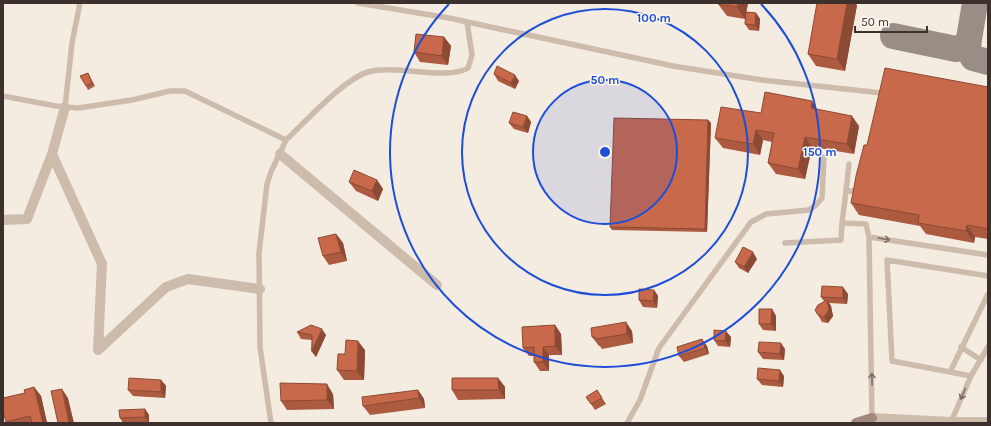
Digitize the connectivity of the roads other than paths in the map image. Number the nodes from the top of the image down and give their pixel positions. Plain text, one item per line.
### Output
1 (80, 3) edge
2 (358, 3) edge
3 (467, 22) junction
4 (884, 86) edge
5 (882, 93) junction
6 (3, 96) edge
7 (880, 101) edge
8 (65, 107) junction
9 (286, 140) junction
10 (52, 154) junction
11 (280, 154) junction
12 (824, 157) dead end
13 (849, 164) dead end
14 (861, 184) edge
15 (846, 191) junction
16 (3, 220) edge
17 (842, 223) junction
18 (869, 237) junction
19 (785, 243) dead end
20 (988, 255) edge
21 (988, 276) edge
22 (437, 285) dead end
23 (260, 289) junction
24 (988, 294) edge
25 (962, 347) junction
26 (988, 347) edge
27 (980, 360) junction
28 (950, 372) junction
29 (971, 376) junction
30 (872, 418) junction
31 (951, 422) junction
32 (988, 422) edge
33 (271, 423) edge
34 (627, 423) edge
35 (856, 423) edge

1 - 8 lane
2 - 3 lane
3 - 5 lane
3 - 9 lane
4 - 5 lane
5 - 7 lane
6 - 8 lane
8 - 9 lane
8 - 10 street
9 - 11 lane
10 - 16 street
10 - 23 street
11 - 22 street
11 - 23 lane
12 - 34 lane
13 - 15 lane
14 - 15 lane
15 - 17 lane
17 - 18 lane
17 - 19 lane
18 -> 20 lane
30 -> 18 lane
21 - 28 lane
23 - 33 lane
24 - 25 lane
25 - 27 lane
25 - 28 lane
26 - 27 lane
27 - 29 lane
28 - 29 lane
29 -> 31 lane
30 - 31 street
30 - 35 street
31 - 32 street

